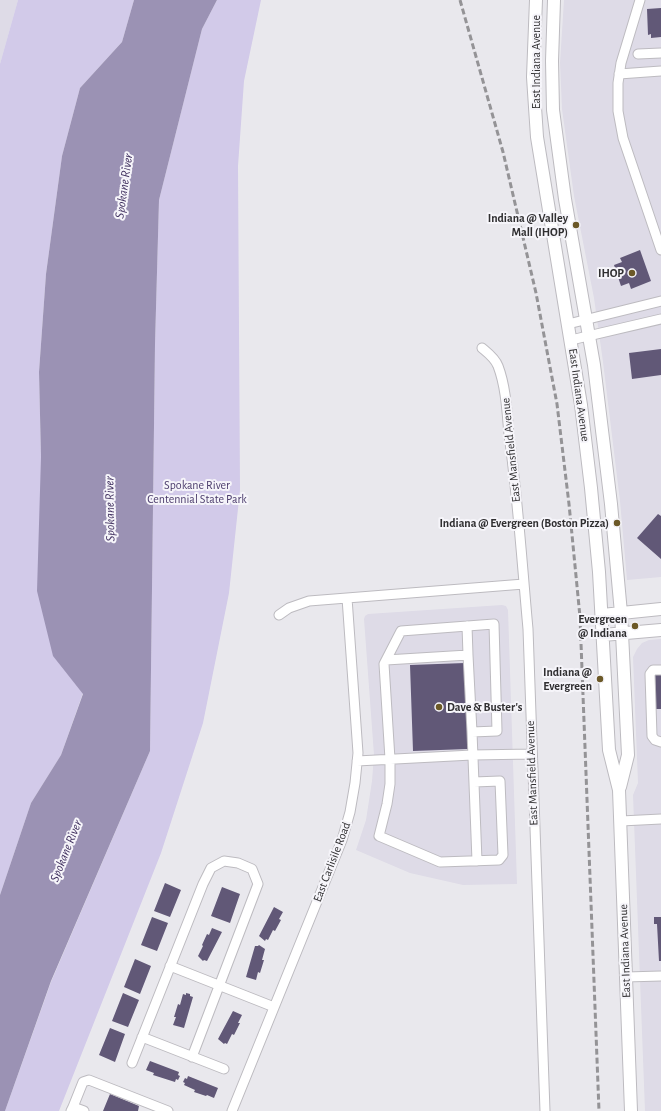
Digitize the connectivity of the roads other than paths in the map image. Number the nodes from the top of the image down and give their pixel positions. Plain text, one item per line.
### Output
1 (536, 0) edge
2 (554, 0) edge
3 (640, 0) edge
4 (661, 52) edge
5 (638, 54) dead end
6 (661, 71) edge
7 (619, 74) junction
8 (661, 250) edge
9 (661, 301) edge
10 (661, 319) edge
11 (587, 320) junction
12 (568, 324) junction
13 (590, 336) junction
14 (571, 340) junction
15 (482, 348) dead end
16 (524, 584) junction
17 (347, 598) junction
18 (661, 609) edge
19 (621, 613) junction
20 (602, 614) junction
21 (278, 615) dead end
22 (467, 626) junction
23 (661, 630) edge
24 (622, 634) junction
25 (603, 635) junction
26 (468, 655) junction
27 (386, 660) junction
28 (661, 670) edge
29 (472, 732) junction
30 (661, 742) edge
31 (532, 754) junction
32 (472, 755) junction
33 (390, 758) junction
34 (357, 761) junction
35 (474, 782) junction
36 (619, 790) junction
37 (661, 819) edge
38 (621, 821) junction
39 (477, 861) junction
40 (170, 966) junction
41 (661, 976) edge
42 (626, 977) junction
43 (220, 986) junction
44 (274, 1007) junction
45 (142, 1037) junction
46 (192, 1057) junction
47 (132, 1063) dead end
48 (224, 1069) dead end
49 (72, 1109) edge
50 (84, 1111) edge
51 (168, 1111) edge
52 (232, 1111) edge
53 (545, 1111) edge
54 (631, 1111) edge

1 - 12 main road, East Indiana Avenue
2 - 11 main road, East Indiana Avenue
3 - 7 street
4 - 5 street
6 - 7 street
7 - 8 street
9 - 11 street
10 - 13 street
11 - 12 street
11 - 13 main road, East Indiana Avenue
12 - 14 main road, East Indiana Avenue
13 - 14 street
13 - 19 main road, East Indiana Avenue
14 - 20 main road, East Indiana Avenue
15 - 16 street, East Mansfield Avenue
16 - 17 street
16 - 31 street, East Mansfield Avenue
17 - 21 street
17 - 34 street, East Carlisile Road
18 - 19 main road
19 - 20 main road
19 - 24 main road, East Indiana Avenue
20 - 25 main road, East Indiana Avenue
22 - 26 street
22 - 27 street
22 - 29 street
23 - 24 main road
24 - 25 main road
24 - 36 main road, East Indiana Avenue
25 - 36 main road, East Indiana Avenue
26 - 27 street
26 - 29 street
27 - 33 street
28 - 30 street
29 - 32 street
31 - 32 street
31 - 53 street, East Mansfield Avenue
32 - 33 street
32 - 35 street
33 - 34 street
33 - 39 street
34 - 44 street, East Carlisile Road
35 - 39 street
35 - 39 street
36 - 38 main road, East Indiana Avenue
37 - 38 street
38 - 42 main road, East Indiana Avenue
40 - 43 street
40 - 43 street
40 - 45 street
41 - 42 street
42 - 54 main road, East Indiana Avenue
43 - 44 street
43 - 46 street
44 - 52 street, East Carlisile Road
45 - 46 street
45 - 47 street
46 - 48 street
49 - 50 street
49 - 51 street

